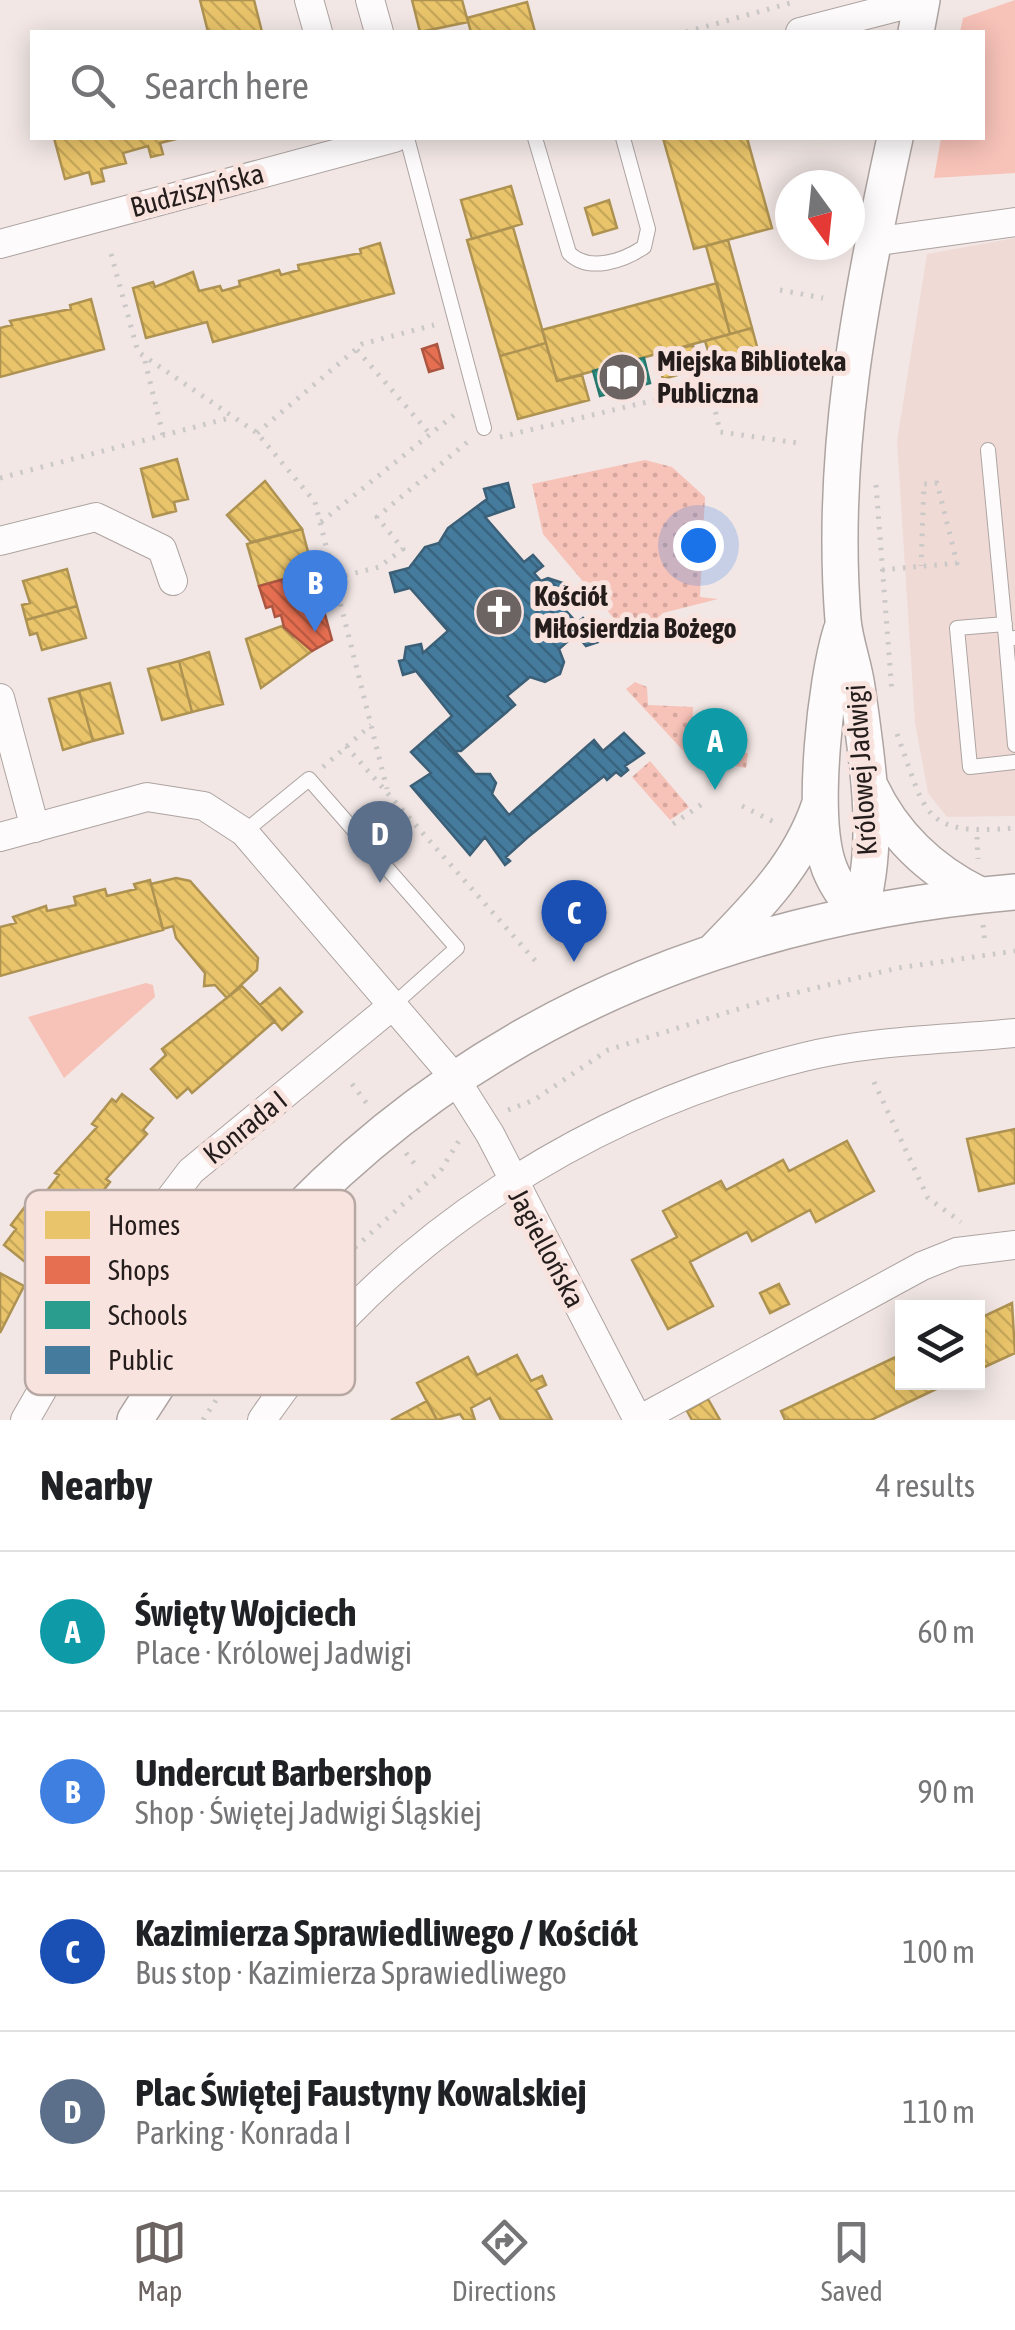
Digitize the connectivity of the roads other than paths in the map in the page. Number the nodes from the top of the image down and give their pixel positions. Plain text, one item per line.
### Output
1 (309, 0) edge
2 (370, 0) edge
3 (923, 0) edge
4 (841, 11) edge
5 (317, 30) edge
6 (378, 30) edge
7 (804, 30) edge
8 (916, 30) edge
9 (375, 140) edge
10 (408, 140) edge
11 (536, 140) edge
12 (624, 140) edge
13 (895, 140) edge
14 (346, 143) edge
15 (1015, 222) edge
16 (872, 242) junction
17 (0, 244) edge
18 (484, 428) road end
19 (988, 450) dead end
20 (0, 541) edge
21 (173, 581) dead end
22 (843, 624) junction
23 (1009, 634) edge
24 (0, 698) edge
25 (1015, 745) edge
26 (1015, 762) edge
27 (866, 776) junction
28 (822, 797) junction
29 (35, 828) junction
30 (244, 832) junction
31 (0, 837) edge
32 (998, 893) edge
33 (859, 914) junction
34 (712, 953) junction
35 (392, 1006) junction
36 (1015, 1033) edge
37 (454, 1077) junction
38 (513, 1182) junction
39 (176, 1190) edge
40 (317, 1190) edge
41 (1015, 1244) edge
42 (355, 1307) edge
43 (40, 1395) edge
44 (151, 1395) edge
45 (279, 1395) edge
46 (26, 1420) edge
47 (135, 1420) edge
48 (262, 1420) edge
49 (638, 1420) edge

1 - 5 street
2 - 6 street
3 - 4 street
3 - 8 street
4 - 7 street
9 - 14 street, Budziszyńska
10 - 18 lane
11 - 12 lane
13 - 16 street, Królowej Jadwigi
14 - 17 street, Budziszyńska
15 - 16 street
16 - 22 street, Królowej Jadwigi
19 - 23 lane
20 - 21 street
22 - 27 street, Królowej Jadwigi
22 - 28 street, Królowej Jadwigi
23 - 25 lane
23 - 26 lane
24 - 29 street
27 - 32 street
27 - 33 street, Królowej Jadwigi
28 - 33 street, Królowej Jadwigi
28 - 34 street
29 - 30 street
29 - 31 street
30 - 35 street
30 - 35 lane
32 - 33 street
33 - 34 street
34 - 37 street
35 - 37 street
35 - 39 street, Konrada I
36 - 38 street
37 - 38 street, Jagiellońska
37 - 40 street
38 - 42 street
38 - 49 street, Jagiellońska
41 - 49 street
43 - 46 street, Konrada I
44 - 47 street
45 - 48 street

